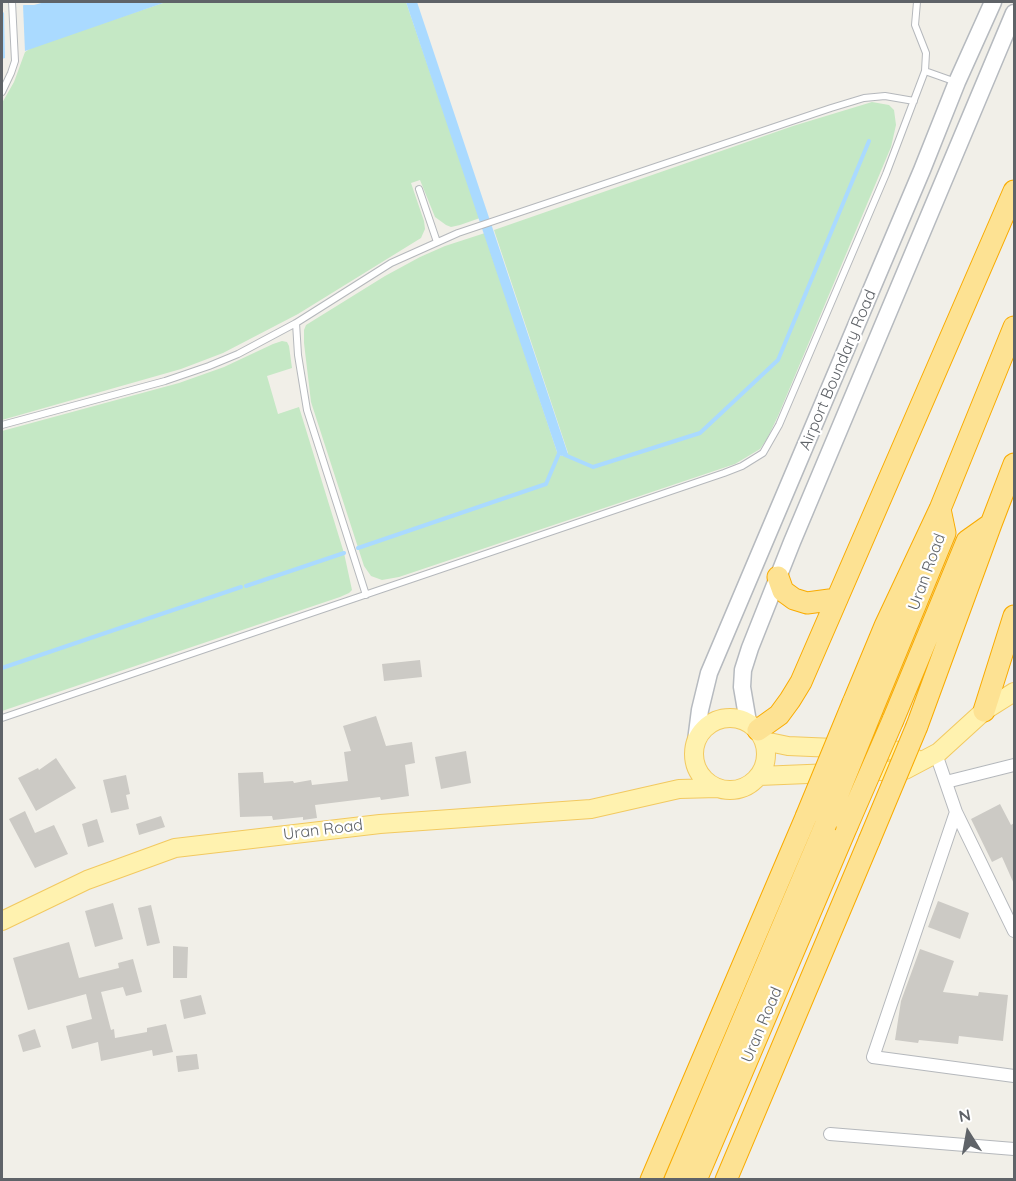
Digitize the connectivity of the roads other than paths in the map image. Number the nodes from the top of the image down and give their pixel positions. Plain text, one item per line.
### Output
1 (917, 2) edge
2 (993, 2) edge
3 (13, 5) edge
4 (1014, 14) edge
5 (925, 71) junction
6 (957, 82) junction
7 (2, 92) edge
8 (914, 100) junction
9 (419, 189) dead end
10 (1014, 191) edge
11 (437, 242) junction
12 (296, 323) junction
13 (1014, 327) edge
14 (2, 425) edge
15 (1014, 464) edge
16 (991, 524) junction
17 (778, 578) junction
18 (366, 595) junction
19 (837, 599) junction
20 (1012, 628) edge
21 (1014, 692) edge
22 (984, 711) junction
23 (2, 718) edge
24 (757, 731) junction
25 (694, 747) junction
26 (928, 758) junction
27 (1014, 765) edge
28 (759, 776) junction
29 (946, 782) junction
30 (717, 788) junction
31 (657, 794) junction
32 (956, 812) junction
33 (816, 821) junction
34 (2, 921) edge
35 (1014, 931) edge
36 (1014, 1076) edge
37 (830, 1134) dead end
38 (1014, 1149) edge
39 (651, 1179) edge
40 (675, 1179) edge
41 (696, 1179) edge
42 (726, 1179) edge

1 - 5 lane
2 - 6 street, Airport Boundary Road
3 - 7 lane
4 - 17 street, Airport Boundary Road
5 - 6 lane
5 - 8 lane
6 - 25 street, Airport Boundary Road
8 - 11 lane
8 - 18 lane
9 - 11 lane
10 - 19 highway
11 - 12 lane
12 - 14 lane
12 - 18 lane
13 - 33 highway, Uran Road, bridge
15 - 16 highway
16 - 41 highway, Uran Road, bridge
16 - 42 highway, bridge
17 - 19 highway
17 - 24 street, Airport Boundary Road
18 - 23 lane
19 - 24 highway
20 - 22 highway
21 - 22 main road
22 - 26 main road
24 - 25 main road
24 - 26 main road
24 - 28 main road
25 - 30 main road
25 - 31 main road, Uran Road
26 - 28 main road
26 - 29 street
27 - 29 street
28 - 30 main road
29 - 32 street
30 - 31 main road, Uran Road
31 - 34 main road, Uran Road
32 - 35 street
32 - 36 street
33 - 39 highway
33 - 40 highway, Uran Road
37 - 38 street

